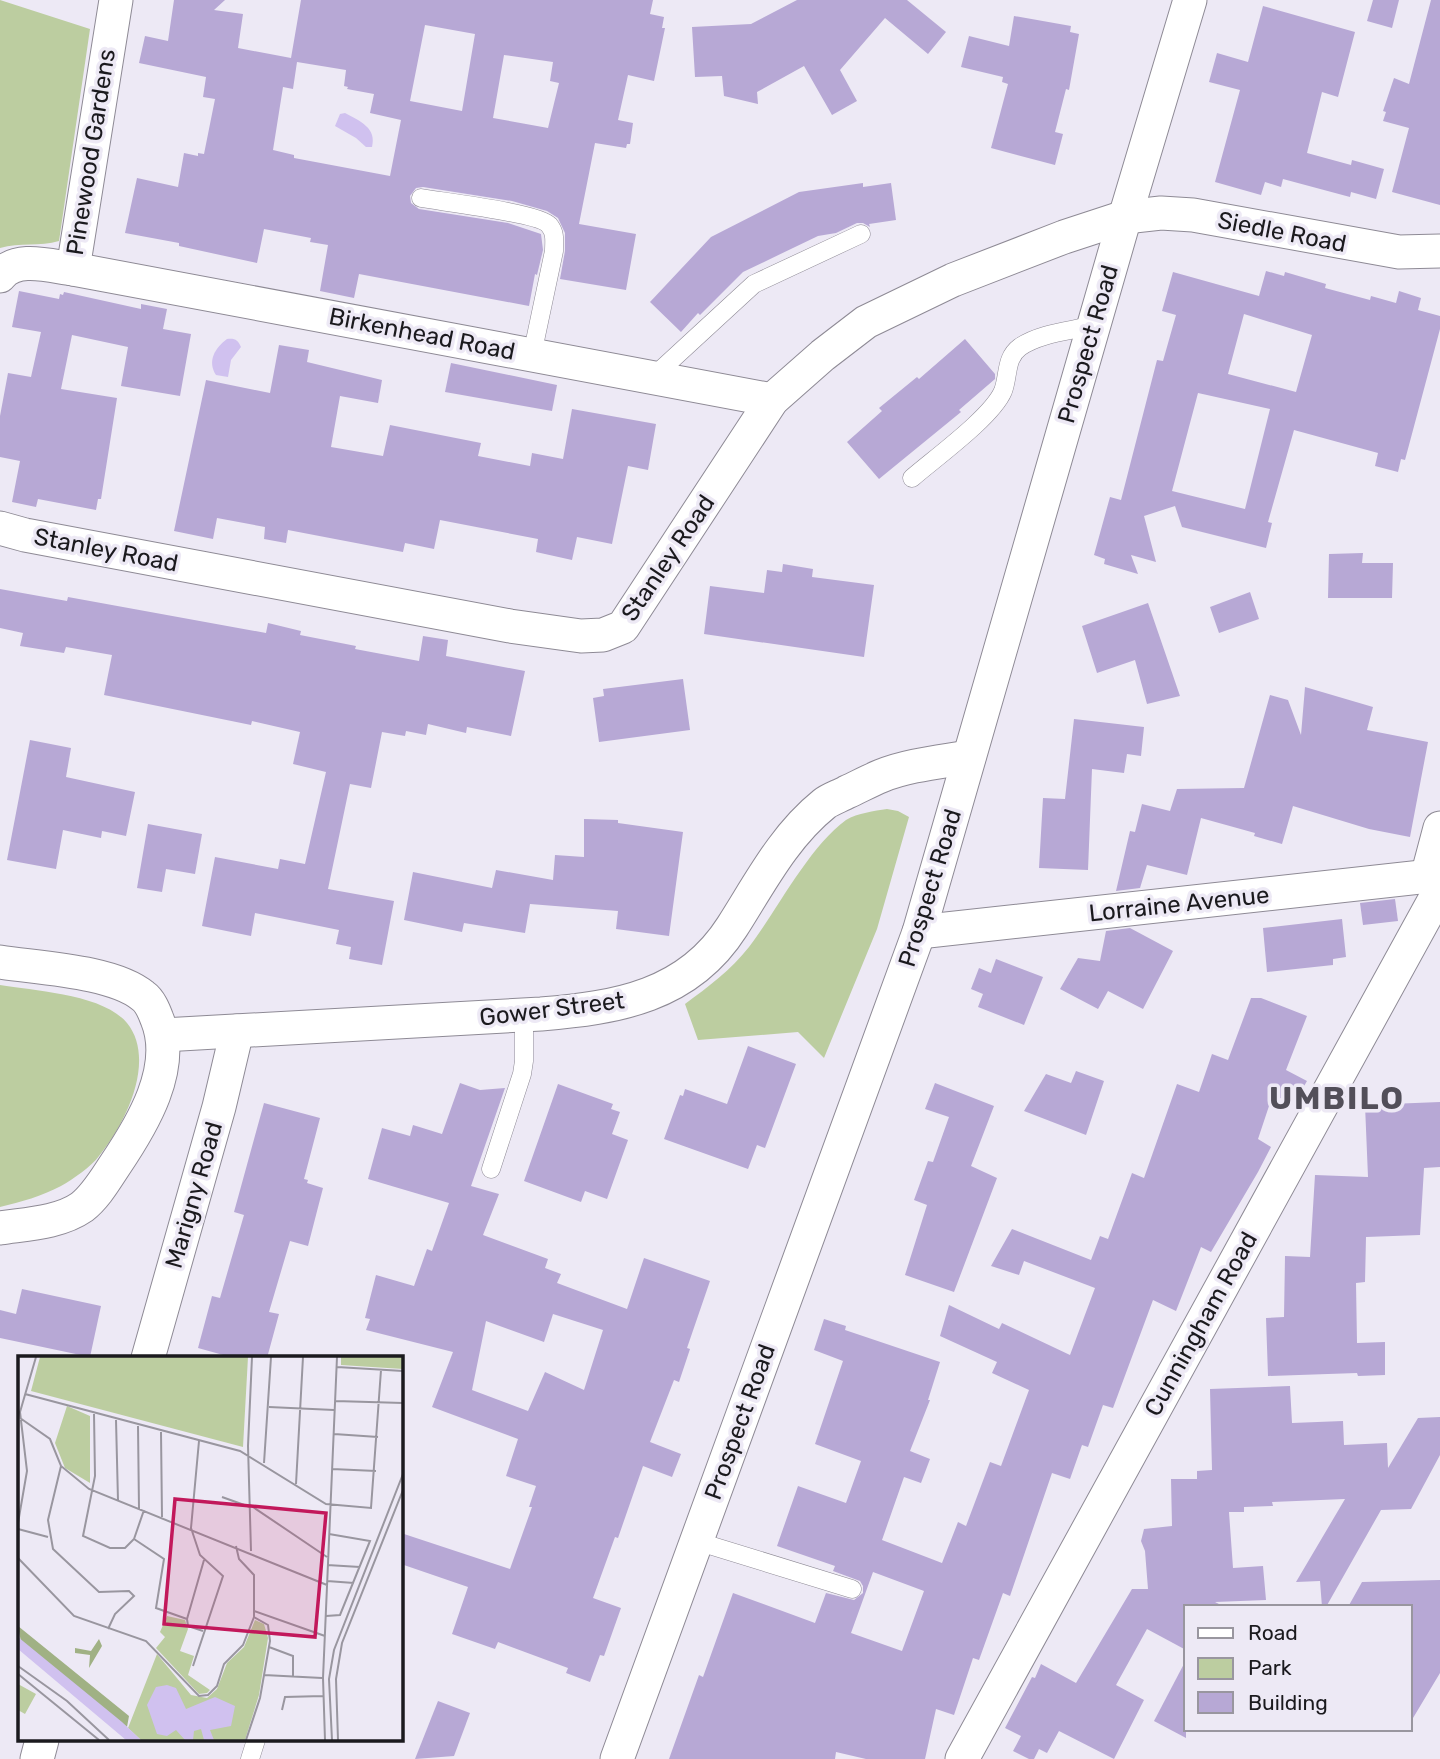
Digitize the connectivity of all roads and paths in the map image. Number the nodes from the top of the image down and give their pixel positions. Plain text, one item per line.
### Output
1 (116, 0) edge
2 (1190, 0) edge
3 (421, 198) dead end
4 (1125, 218) junction
5 (861, 234) dead end
6 (1440, 251) edge
7 (72, 269) junction
8 (0, 276) edge
9 (1094, 326) junction
10 (532, 355) junction
11 (653, 377) junction
12 (772, 400) junction
13 (912, 478) dead end
14 (0, 528) edge
15 (969, 757) junction
16 (1440, 828) edge
17 (1436, 880) edge
18 (919, 932) junction
19 (0, 962) edge
20 (524, 1016) junction
21 (237, 1031) junction
22 (163, 1035) junction
23 (491, 1169) dead end
24 (0, 1228) edge
25 (149, 1356) edge
26 (696, 1541) junction
27 (852, 1589) dead end
28 (41, 1742) edge
29 (255, 1742) edge
30 (619, 1756) edge
31 (37, 1759) edge
32 (250, 1759) edge
33 (962, 1759) edge

1 - 7 street, Pinewood Gardens
2 - 4 street, Prospect Road
3 - 10 lane
4 - 6 street, Siedle Road
4 - 9 street, Prospect Road
4 - 12 street, Stanley Road
5 - 11 lane
7 - 8 street, Pinewood Gardens
7 - 10 street, Birkenhead Road
9 - 13 lane
9 - 15 street, Prospect Road
10 - 11 street, Birkenhead Road
11 - 12 street, Birkenhead Road
12 - 14 street, Stanley Road
15 - 18 street, Prospect Road
15 - 20 street, Gower Street
16 - 17 street, Cunningham Road
17 - 18 street, Lorraine Avenue
17 - 33 street, Cunningham Road
18 - 26 street, Prospect Road
19 - 22 street
20 - 21 street, Gower Street
20 - 23 lane
21 - 22 street, Gower Street
21 - 25 street, Marigny Road
22 - 24 street
26 - 27 lane
26 - 30 street, Prospect Road
28 - 31 street
29 - 32 lane

